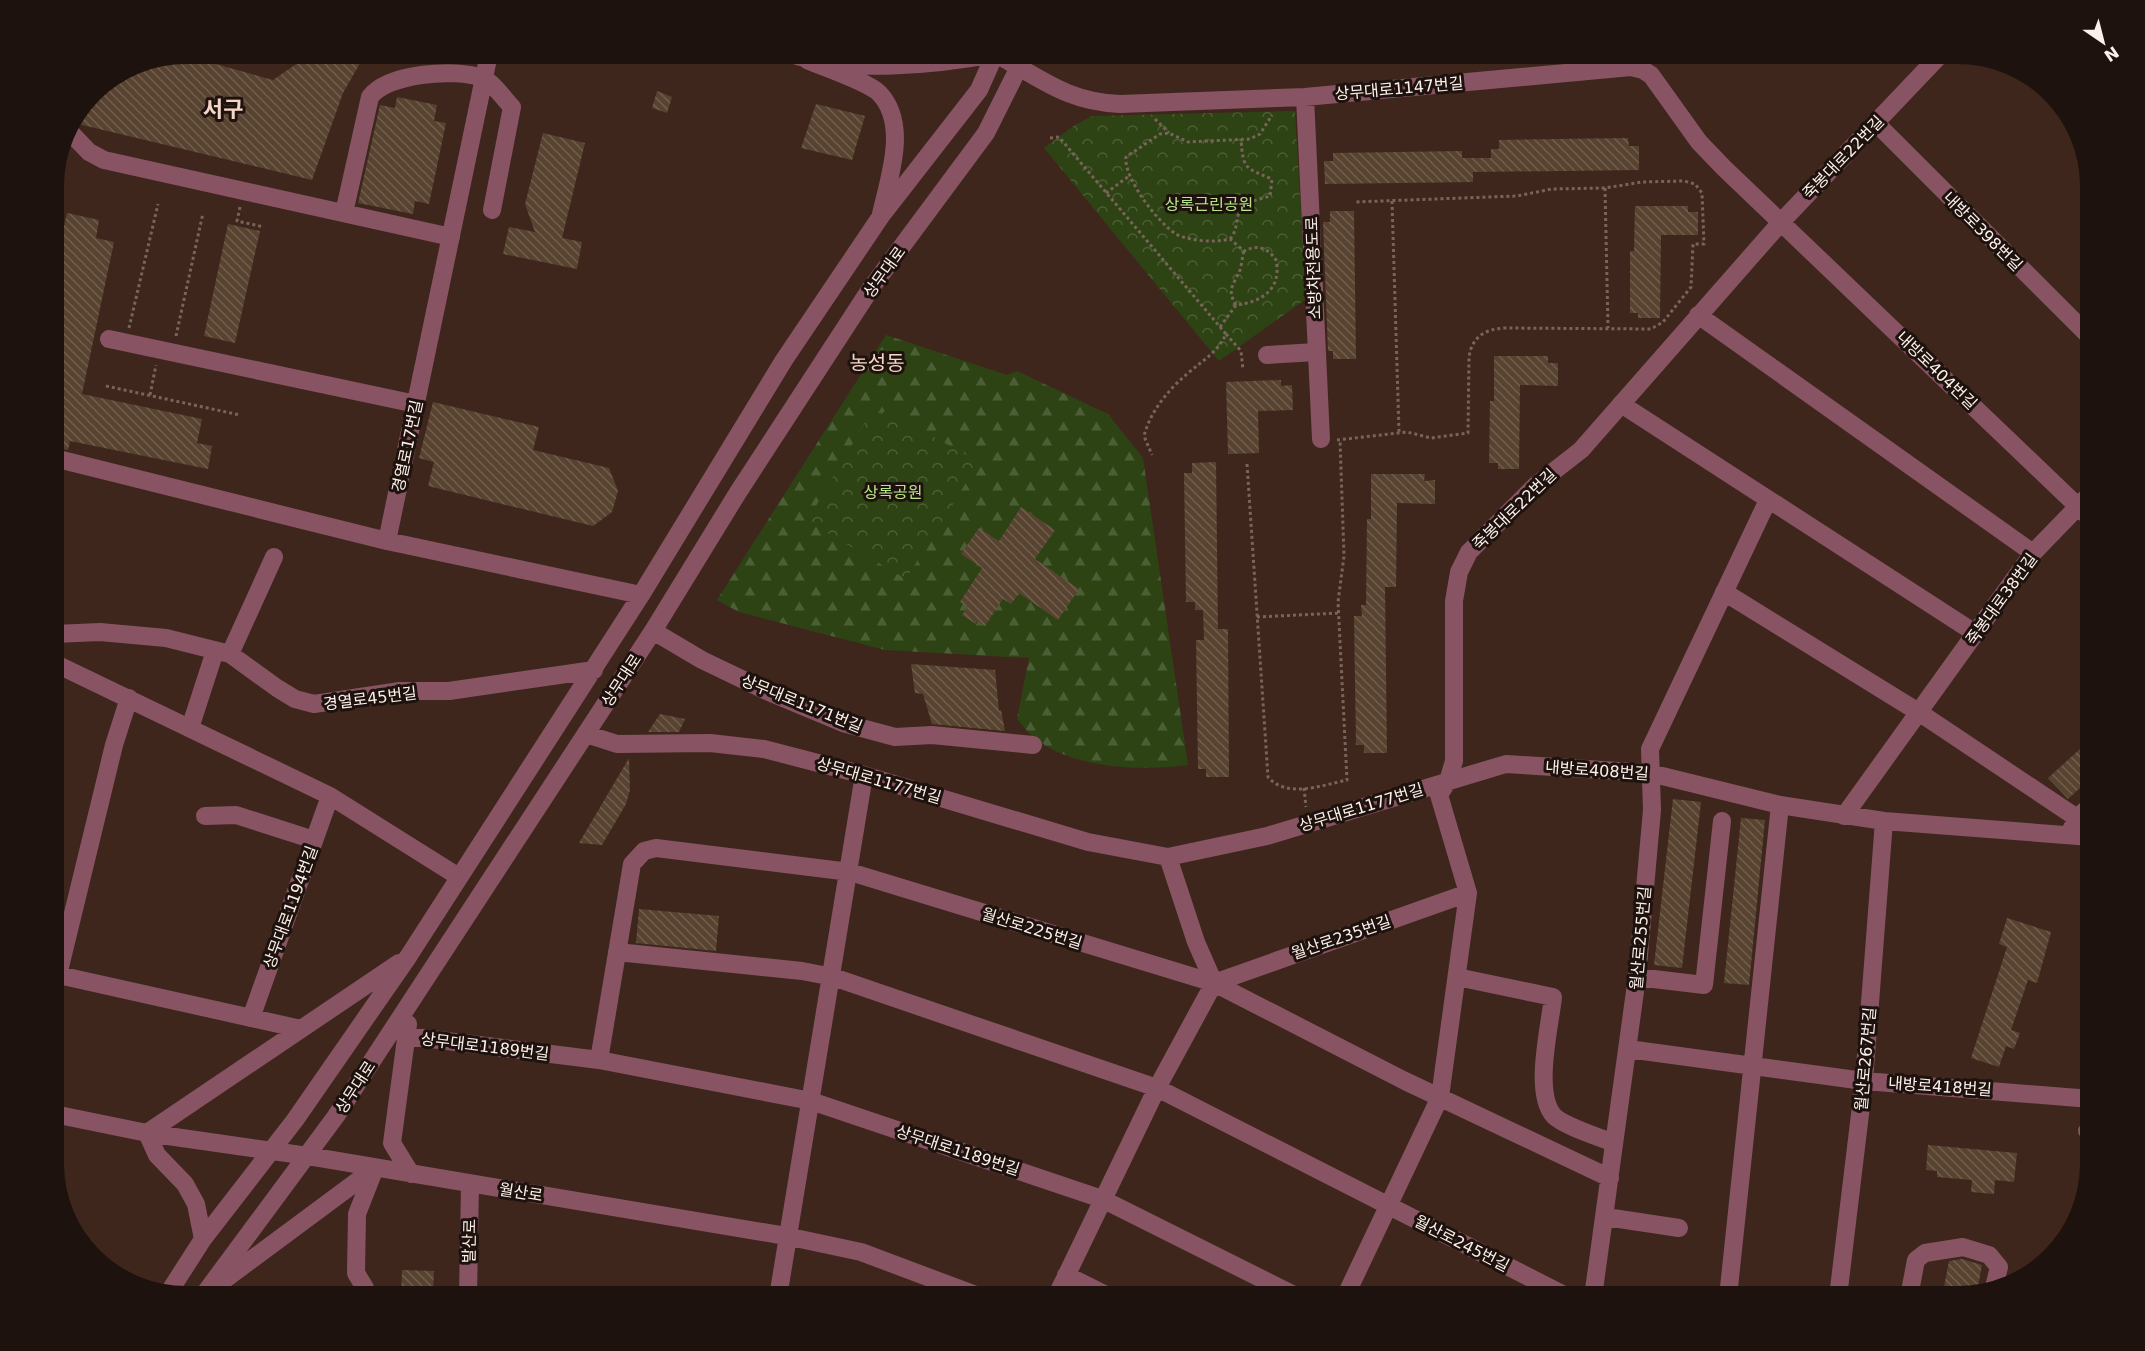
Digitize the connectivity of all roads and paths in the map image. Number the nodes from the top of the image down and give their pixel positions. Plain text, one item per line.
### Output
1 (487, 64) edge
2 (815, 64) edge
3 (870, 64) edge
4 (938, 64) edge
5 (991, 64) edge
6 (1019, 64) edge
7 (1026, 64) edge
8 (1932, 64) edge
9 (484, 78) junction
10 (1305, 97) junction
11 (1276, 98) junction
12 (1876, 123) junction
13 (75, 137) edge
14 (1050, 138) dead end
15 (1241, 139) junction
16 (1129, 175) junction
17 (1605, 188) junction
18 (244, 191) junction
19 (1106, 193) junction
20 (1392, 201) junction
21 (1354, 202) dead end
22 (158, 204) dead end
23 (492, 210) dead end
24 (203, 213) dead end
25 (344, 213) junction
26 (881, 216) junction
27 (1782, 221) junction
28 (264, 227) dead end
29 (451, 237) junction
30 (1230, 239) junction
31 (1244, 251) junction
32 (1236, 305) junction
33 (1698, 315) junction
34 (1220, 327) junction
35 (2080, 327) edge
36 (1608, 328) junction
37 (1227, 334) junction
38 (118, 340) joint
39 (166, 351) junction
40 (1316, 352) junction
41 (1266, 355) dead end
42 (1243, 370) dead end
43 (106, 386) dead end
44 (150, 395) junction
45 (416, 404) junction
46 (1621, 404) junction
47 (240, 415) dead end
48 (1399, 432) junction
49 (1321, 439) joint
50 (1340, 440) junction
51 (1152, 455) dead end
52 (65, 461) edge
53 (1247, 465) dead end
54 (2080, 494) edge
55 (1768, 500) junction
56 (2080, 504) edge
57 (387, 542) junction
58 (2033, 553) junction
59 (274, 557) dead end
60 (1724, 592) junction
61 (641, 595) junction
62 (1339, 613) junction
63 (1257, 617) junction
64 (653, 631) junction
65 (1975, 633) junction
66 (65, 634) edge
67 (223, 652) junction
68 (65, 668) edge
69 (594, 670) junction
70 (129, 698) junction
71 (1920, 713) junction
72 (190, 728) junction
73 (586, 734) junction
74 (1033, 745) dead end
75 (1650, 773) junction
76 (864, 775) junction
77 (1448, 781) junction
78 (330, 796) junction
79 (1780, 805) junction
80 (205, 816) dead end
81 (1844, 816) junction
82 (2080, 818) edge
83 (1722, 821) dead end
84 (1884, 821) junction
85 (2073, 826) junction
86 (2080, 830) edge
87 (314, 840) junction
88 (1168, 857) junction
89 (850, 872) junction
90 (459, 877) junction
91 (1468, 893) junction
92 (65, 939) edge
93 (617, 952) junction
94 (408, 957) junction
95 (65, 976) edge
96 (832, 977) junction
97 (1457, 977) junction
98 (1637, 977) junction
99 (1214, 983) junction
100 (411, 1000) junction
101 (251, 1018) junction
102 (301, 1029) junction
103 (406, 1036) junction
104 (1628, 1049) junction
105 (599, 1060) junction
106 (1753, 1065) junction
107 (1864, 1081) junction
108 (1157, 1088) junction
109 (1440, 1097) junction
110 (2080, 1098) edge
111 (812, 1101) junction
112 (65, 1116) edge
113 (147, 1133) junction
114 (1614, 1143) junction
115 (269, 1150) junction
116 (308, 1156) junction
117 (375, 1168) junction
118 (411, 1174) junction
119 (1610, 1178) junction
120 (470, 1184) junction
121 (1102, 1199) junction
122 (1388, 1206) junction
123 (1606, 1217) junction
124 (1678, 1228) dead end
125 (786, 1236) junction
126 (203, 1239) junction
127 (1066, 1275) junction
128 (1995, 1280) edge
129 (173, 1285) edge
130 (211, 1286) edge
131 (218, 1286) edge
132 (364, 1286) edge
133 (468, 1286) edge
134 (779, 1286) edge
135 (952, 1286) edge
136 (1061, 1286) edge
137 (1088, 1286) edge
138 (1276, 1286) edge
139 (1350, 1286) edge
140 (1546, 1286) edge
141 (1595, 1286) edge
142 (1729, 1286) edge
143 (1839, 1286) edge
144 (1911, 1286) edge

1 - 9 street, 경열로17번길
2 - 26 street
3 - 4 street
5 - 26 street, 상무대로
6 - 64 street, 상무대로
7 - 11 street, 상무대로1147번길
8 - 12 street, 죽봉대로22번길
9 - 23 street
9 - 25 street
9 - 29 street, 경열로17번길
10 - 11 street, 상무대로1147번길
10 - 27 street, 상무대로1147번길
10 - 40 street, 소방차전용도로
11 - 15 path
12 - 27 street, 죽봉대로22번길
12 - 35 street, 내방로398번길
13 - 18 street
14 - 19 path
15 - 16 path
15 - 30 path
16 - 19 path
16 - 30 path
17 - 20 path
17 - 36 path
17 - 36 path
18 - 25 street
18 - 28 path
19 - 34 path
20 - 21 path
20 - 48 path
22 - 38 path
24 - 39 path
25 - 29 street
26 - 61 street, 상무대로
27 - 33 street, 죽봉대로22번길
27 - 54 street, 내방로404번길
29 - 45 street, 경열로17번길
30 - 31 path
31 - 32 path
31 - 32 path
32 - 34 path
33 - 46 street, 죽봉대로22번길
33 - 58 street
34 - 37 path
36 - 48 path
37 - 42 path
37 - 51 path
38 - 39 street
39 - 44 path
39 - 45 street
40 - 41 street
40 - 49 street, 소방차전용도로
43 - 44 path
44 - 47 path
45 - 57 street, 경열로17번길
46 - 55 street
46 - 77 street, 죽봉대로22번길
48 - 50 path
49 - 50 path
50 - 62 path
52 - 57 street
53 - 63 path
55 - 60 street, 월산로255번길
55 - 65 street
56 - 58 street, 죽봉대로38번길
57 - 61 street
58 - 65 street, 죽봉대로38번길
59 - 67 street
60 - 71 street
60 - 75 street, 월산로255번길
61 - 69 street, 상무대로
62 - 63 path
62 - 63 path
64 - 73 street, 상무대로
64 - 74 street, 상무대로1171번길
65 - 71 street, 죽봉대로38번길
66 - 67 street, 경열로45번길
67 - 69 street, 경열로45번길
67 - 72 street
68 - 70 street
69 - 90 street, 상무대로
70 - 72 street
70 - 92 street
71 - 81 street, 죽봉대로38번길
71 - 85 street
72 - 78 street
73 - 76 street, 상무대로1177번길
73 - 100 street, 상무대로
75 - 77 street, 내방로408번길
75 - 79 street, 내방로408번길
75 - 98 street, 월산로255번길
76 - 88 street, 상무대로1177번길
76 - 89 street
77 - 88 street, 상무대로1177번길
77 - 91 street
78 - 87 street, 상무대로1194번길
78 - 90 street
79 - 81 street, 내방로408번길
79 - 106 street
80 - 87 street
81 - 84 street, 내방로408번길
82 - 85 street
83 - 98 street
84 - 85 street, 내방로408번길
84 - 107 street, 월산로267번길
85 - 86 street, 내방로408번길
87 - 101 street, 상무대로1194번길
88 - 99 street
89 - 93 street, 월산로225번길
89 - 96 street
89 - 99 street, 월산로225번길
90 - 94 street, 상무대로
91 - 97 street
91 - 99 street, 월산로235번길
93 - 96 street
93 - 105 street
94 - 102 street
94 - 115 street, 상무대로
95 - 101 street
96 - 108 street
96 - 111 street
97 - 109 street
97 - 114 street
98 - 104 street, 월산로255번길
99 - 108 street
99 - 109 street
100 - 103 street
100 - 116 street, 상무대로
101 - 102 street
102 - 113 street
103 - 105 street, 상무대로1189번길
103 - 118 street
104 - 106 street, 내방로418번길
104 - 114 street, 월산로255번길
105 - 111 street, 상무대로1189번길
106 - 107 street, 내방로418번길
106 - 142 street
107 - 110 street, 내방로418번길
107 - 143 street, 월산로267번길
108 - 121 street
108 - 122 street
109 - 119 street
109 - 122 street
111 - 121 street, 상무대로1189번길
111 - 125 street
112 - 113 street, 월산로
113 - 115 street, 월산로
113 - 126 street
114 - 119 street, 월산로255번길
115 - 116 street, 월산로
115 - 126 street, 상무대로
116 - 117 street, 월산로
116 - 130 street, 상무대로
117 - 118 street, 월산로
117 - 131 street
117 - 132 street
118 - 120 street, 월산로
119 - 123 street, 월산로255번길
120 - 125 street, 월산로
120 - 133 street, 발산로
121 - 127 street
121 - 138 street, 상무대로1189번길
122 - 139 street
122 - 140 street, 월산로245번길
123 - 124 street
123 - 141 street, 월산로255번길
125 - 134 street
125 - 135 street, 월산로
126 - 129 street, 상무대로
127 - 136 street
127 - 137 street
128 - 144 street

